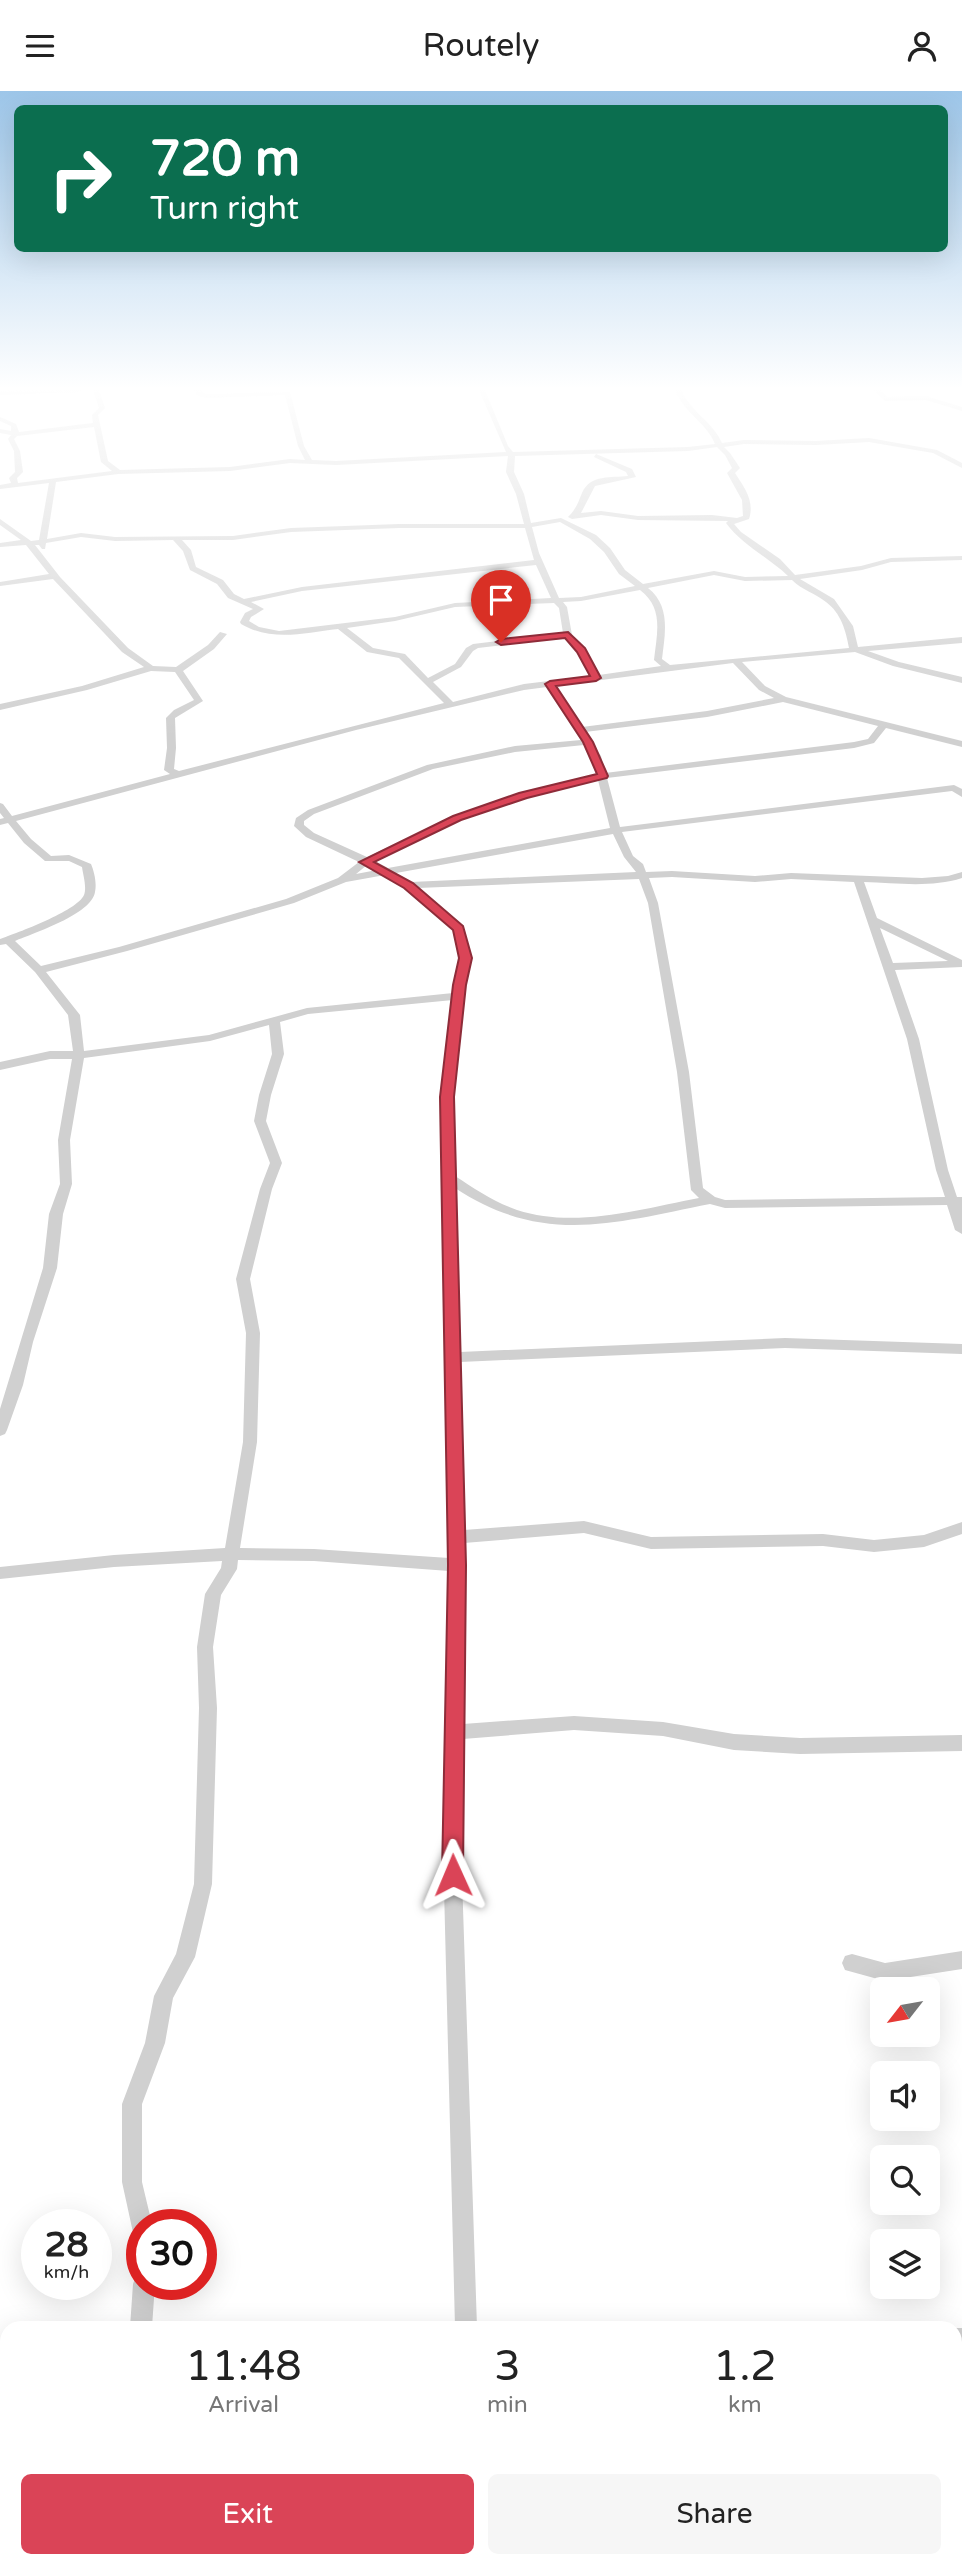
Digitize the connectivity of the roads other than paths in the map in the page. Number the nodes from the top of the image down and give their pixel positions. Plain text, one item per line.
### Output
1 (49, 506) edge
2 (523, 506) edge
3 (584, 506) edge
4 (748, 506) edge
5 (574, 516) junction
6 (561, 520) junction
7 (736, 520) junction
8 (0, 521) edge
9 (528, 526) junction
10 (175, 538) junction
11 (44, 541) junction
12 (29, 543) junction
13 (0, 545) edge
14 (39, 555) junction
15 (962, 558) edge
16 (539, 562) junction
17 (54, 576) junction
18 (794, 577) junction
19 (0, 584) edge
20 (641, 585) junction
21 (556, 600) junction
22 (244, 601) junction
23 (341, 627) junction
24 (223, 634) dead end
25 (568, 635) junction
26 (962, 640) edge
27 (854, 649) junction
28 (736, 661) junction
29 (151, 668) junction
30 (669, 669) junction
31 (178, 670) junction
32 (596, 678) junction
33 (962, 680) edge
34 (428, 681) junction
35 (550, 684) junction
36 (783, 699) junction
37 (450, 704) junction
38 (0, 706) edge
39 (883, 726) junction
40 (583, 736) junction
41 (962, 744) edge
42 (179, 775) junction
43 (603, 776) junction
44 (961, 778) edge
45 (958, 791) edge
46 (0, 806) edge
47 (5, 821) edge
48 (616, 830) junction
49 (365, 862) junction
50 (384, 871) junction
51 (962, 875) edge
52 (643, 877) junction
53 (858, 879) junction
54 (342, 880) junction
55 (408, 885) junction
56 (872, 919) junction
57 (4, 942) edge
58 (962, 964) edge
59 (888, 967) junction
60 (39, 970) junction
61 (458, 996) junction
62 (274, 1019) junction
63 (79, 1055) junction
64 (0, 1066) edge
65 (450, 1179) junction
66 (709, 1201) junction
67 (957, 1201) edge
68 (962, 1230) edge
69 (962, 1349) edge
70 (451, 1357) junction
71 (0, 1430) edge
72 (962, 1528) edge
73 (456, 1537) junction
74 (231, 1554) junction
75 (457, 1565) junction
76 (0, 1573) edge
77 (454, 1732) junction
78 (962, 1743) edge
79 (962, 1960) edge
80 (852, 1963) dead end
81 (138, 2209) edge
82 (143, 2300) edge
83 (141, 2321) edge
84 (466, 2321) edge

1 - 11 street
2 - 9 street
3 - 5 street
4 - 7 street
5 - 6 street
5 - 7 street
6 - 9 street
6 - 20 street
7 - 18 street
8 - 12 street
9 - 10 street
9 - 16 street
10 - 11 street
10 - 22 street
11 - 12 street
11 - 14 street
12 - 13 street
12 - 14 street
14 - 17 street
15 - 18 street
16 - 21 street
16 - 22 street
17 - 19 street
17 - 29 street
18 - 20 street
18 - 27 street
20 - 21 street
20 - 30 street
21 - 23 street
21 - 25 street
22 - 23 street
23 - 34 street
24 - 31 street
25 - 32 street
25 - 34 street
26 - 27 street
27 - 28 street
27 - 33 street
28 - 30 street
28 - 36 street
29 - 31 street
29 - 38 street
30 - 32 street
31 - 42 street
32 - 35 street
34 - 37 street
35 - 37 street
35 - 40 street
36 - 39 street
36 - 40 street
37 - 42 street
39 - 41 street
39 - 43 street
40 - 43 street
40 - 49 street
42 - 47 street
43 - 48 street
43 - 49 street
44 - 45 street
45 - 48 street
46 - 47 street
47 - 57 street
48 - 50 street
48 - 52 street
49 - 50 street
49 - 54 street
50 - 54 street
50 - 55 street
51 - 53 street
52 - 53 street
52 - 55 street
52 - 66 street
53 - 56 street
54 - 60 street
55 - 61 street
56 - 58 street
56 - 59 street
57 - 60 street
58 - 59 street
59 - 67 street
60 - 63 street
61 - 62 street
61 - 65 street
62 - 63 street
62 - 74 street
63 - 64 street
63 - 71 street
65 - 66 street
65 - 70 street
66 - 67 street
67 - 68 street
69 - 70 street
70 - 73 street
72 - 73 street
73 - 75 street
74 - 75 street
74 - 76 street
74 - 81 street
75 - 77 street
77 - 78 street
77 - 84 street
79 - 80 street
82 - 83 street

